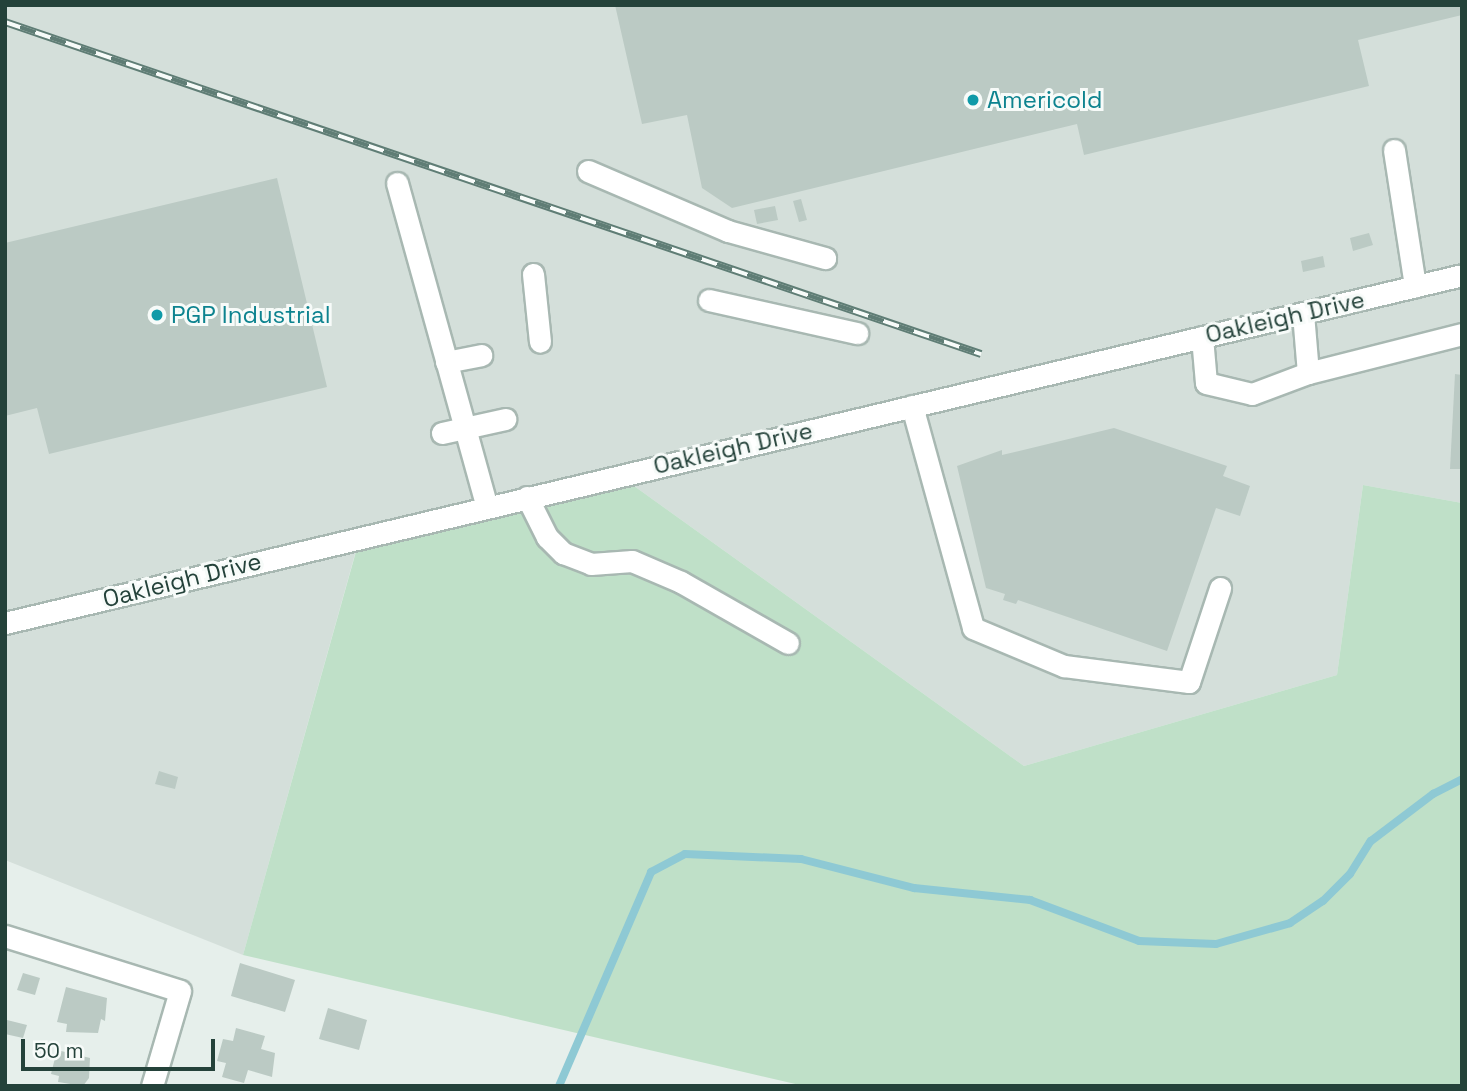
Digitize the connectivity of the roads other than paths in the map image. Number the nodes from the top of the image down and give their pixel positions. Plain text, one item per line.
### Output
1 (1394, 150) dead end
2 (588, 171) dead end
3 (397, 183) dead end
4 (825, 258) dead end
5 (533, 274) dead end
6 (1462, 275) edge
7 (1415, 286) junction
8 (709, 300) dead end
9 (1303, 313) junction
10 (857, 333) dead end
11 (1462, 334) edge
12 (1202, 337) junction
13 (540, 342) dead end
14 (481, 355) dead end
15 (446, 362) junction
16 (1308, 373) junction
17 (912, 406) junction
18 (505, 419) dead end
19 (465, 429) junction
20 (442, 433) dead end
21 (527, 497) junction
22 (487, 507) junction
23 (1220, 588) dead end
24 (5, 623) edge
25 (788, 643) dead end
26 (5, 936) edge
27 (152, 1086) edge

1 - 7 street
2 - 4 street
3 - 15 street
5 - 13 street
6 - 7 street, Oakleigh Drive
7 - 9 street, Oakleigh Drive
8 - 10 street
9 - 12 street, Oakleigh Drive
9 - 16 street
11 - 16 street
12 - 16 street
12 - 17 street, Oakleigh Drive
14 - 15 street
15 - 19 street
17 - 21 street, Oakleigh Drive
17 - 23 street
18 - 19 street
19 - 20 street
19 - 22 street
21 - 22 street, Oakleigh Drive
21 - 25 street
22 - 24 street, Oakleigh Drive
26 - 27 street

